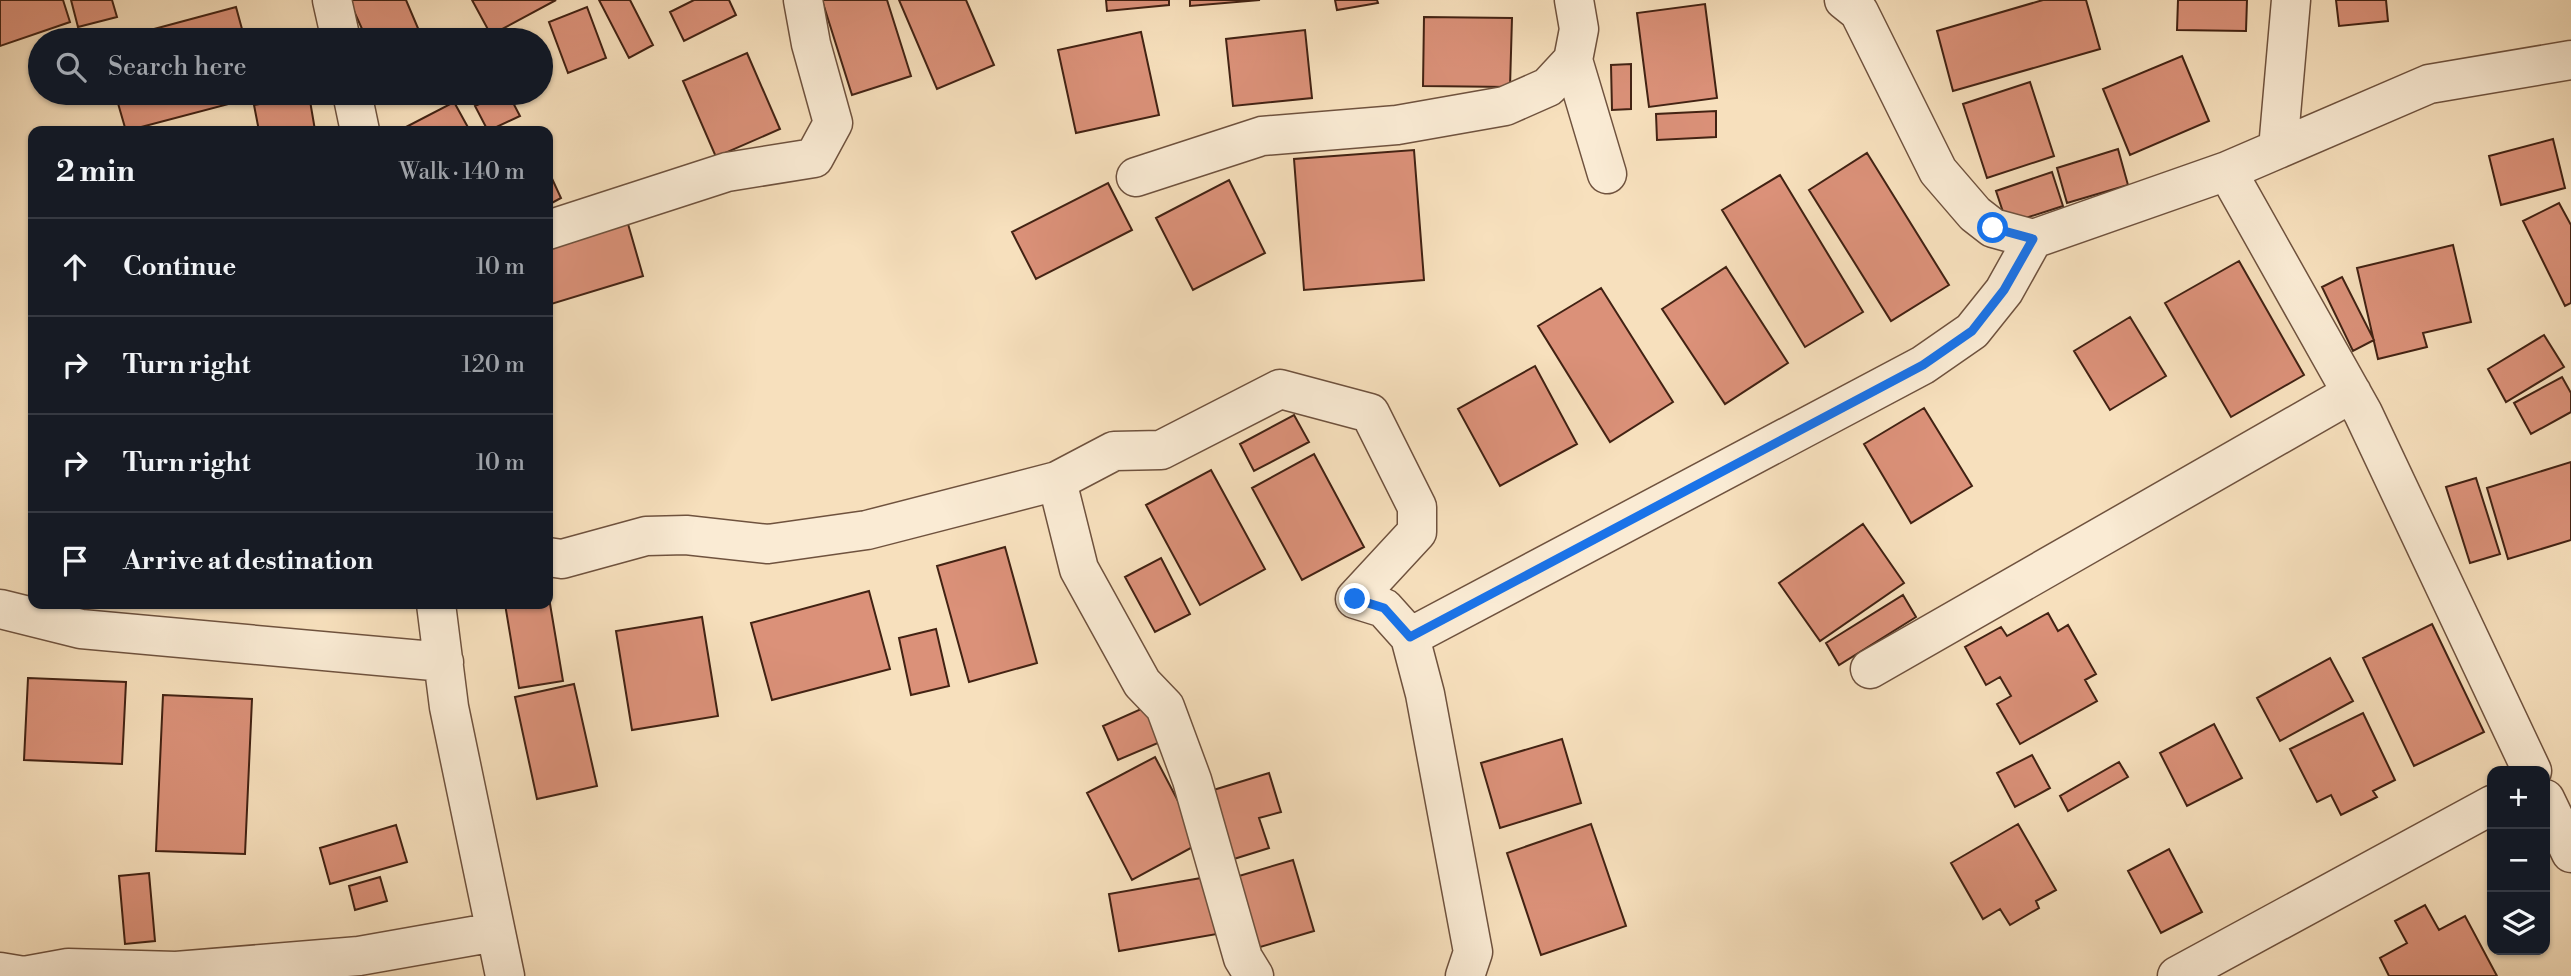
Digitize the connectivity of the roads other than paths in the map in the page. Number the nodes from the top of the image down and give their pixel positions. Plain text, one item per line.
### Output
1 (332, 0) edge
2 (803, 0) edge
3 (1574, 0) edge
4 (1844, 0) edge
5 (2291, 0) edge
6 (338, 28) edge
7 (2571, 60) edge
8 (1573, 61) junction
9 (355, 105) edge
10 (359, 126) edge
11 (2278, 149) junction
12 (2227, 171) junction
13 (1607, 174) dead end
14 (1136, 177) dead end
15 (553, 228) edge
16 (2033, 239) junction
17 (2352, 393) junction
18 (1057, 481) junction
19 (553, 558) edge
20 (0, 608) edge
21 (442, 609) edge
22 (1410, 637) junction
23 (393, 657) junction
24 (444, 662) junction
25 (1870, 669) dead end
26 (2530, 766) edge
27 (2487, 808) edge
28 (2550, 809) edge
29 (2571, 852) edge
30 (495, 932) junction
31 (0, 972) edge
32 (505, 976) edge
33 (1254, 976) edge
34 (1465, 976) edge
35 (2177, 976) edge

1 - 6 street
2 - 15 street
3 - 8 street
4 - 16 street
5 - 11 street
7 - 11 street
8 - 13 street
8 - 14 street
9 - 10 street
11 - 12 street
12 - 16 street
12 - 17 street
16 - 22 street
17 - 25 street
17 - 26 street
18 - 19 street
18 - 22 street
18 - 33 street
20 - 23 street
21 - 23 street
21 - 24 street
22 - 34 street
23 - 24 street
24 - 30 street
27 - 35 street
28 - 29 street
30 - 31 street
30 - 32 street

